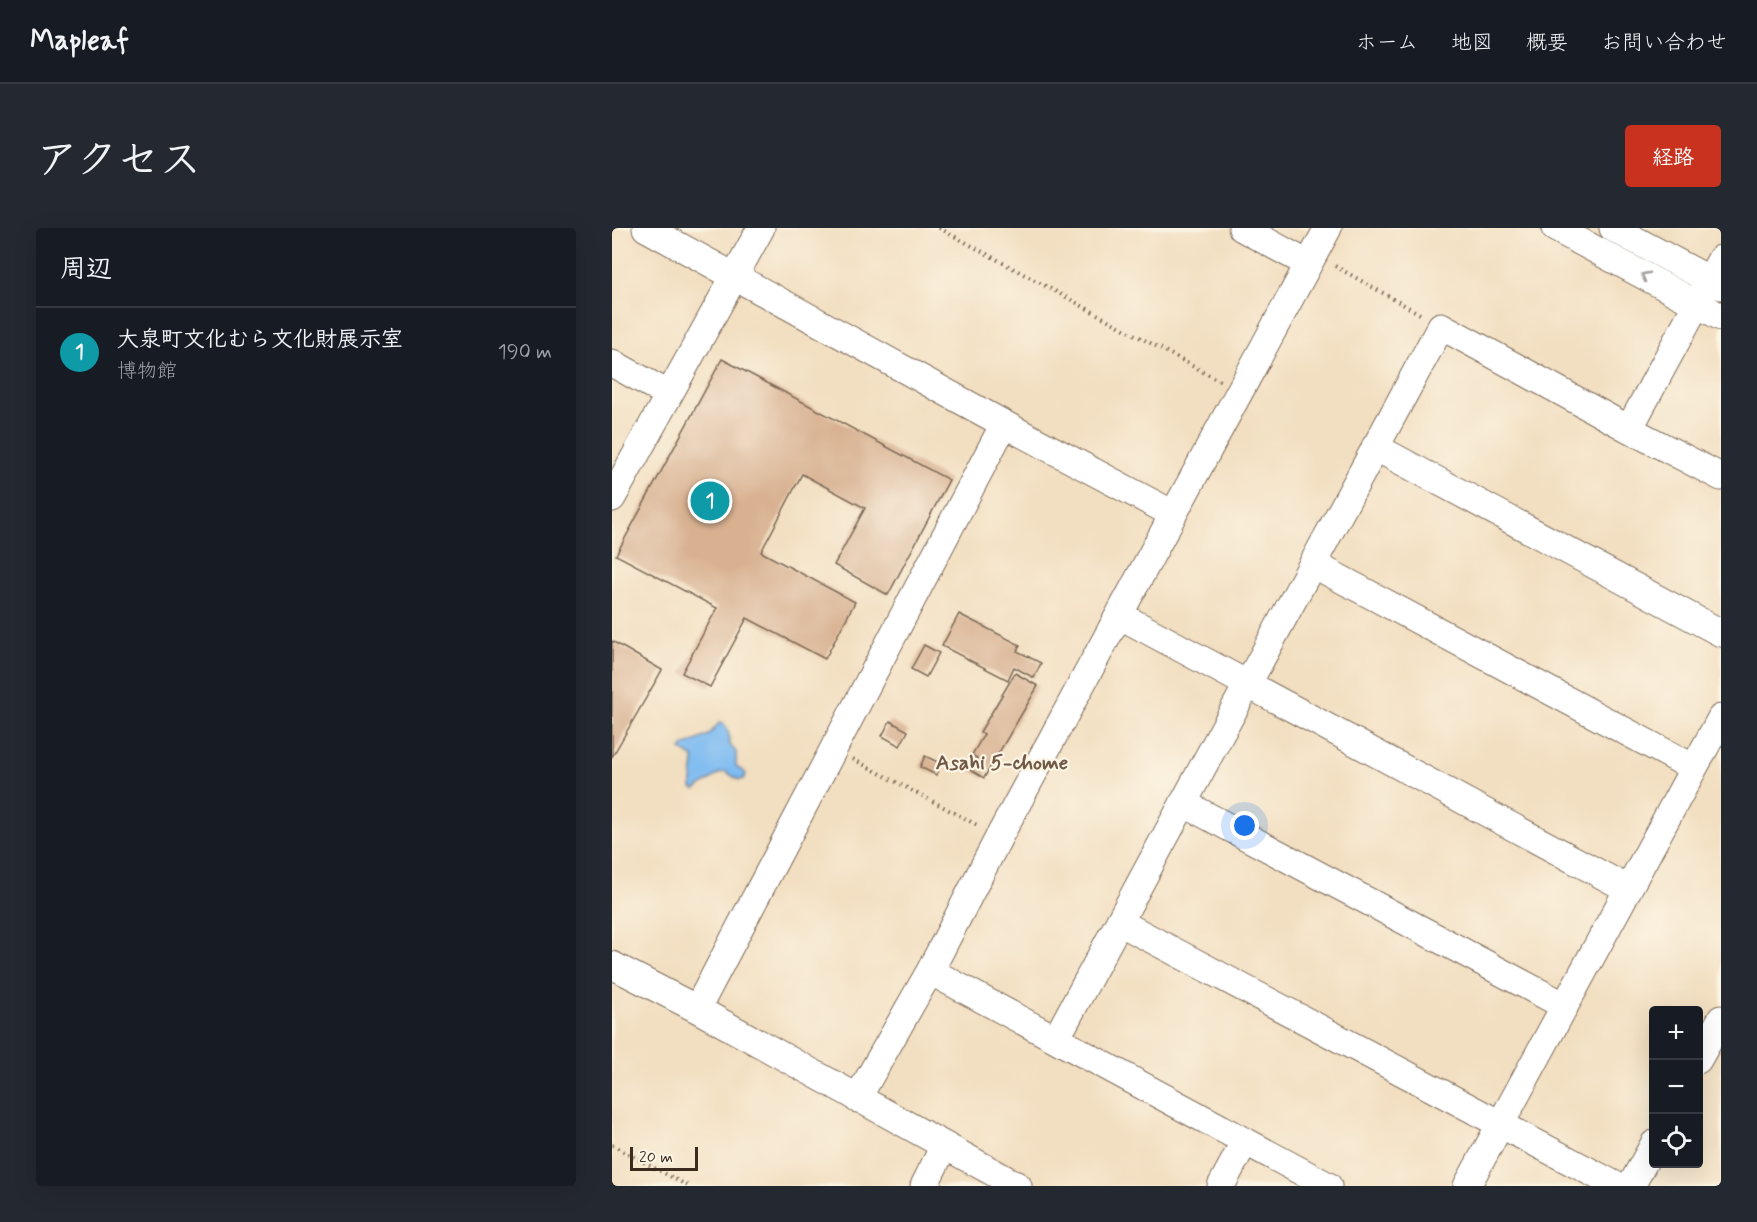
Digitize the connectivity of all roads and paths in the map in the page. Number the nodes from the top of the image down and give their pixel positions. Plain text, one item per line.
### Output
1 (646, 228) edge
2 (761, 228) edge
3 (939, 228) edge
4 (1242, 228) edge
5 (1328, 228) edge
6 (1555, 228) edge
7 (1613, 228) edge
8 (1311, 259) junction
9 (1717, 275) edge
10 (735, 276) junction
11 (1696, 304) junction
12 (1721, 317) edge
13 (1441, 326) junction
14 (612, 363) edge
15 (1239, 392) junction
16 (668, 394) junction
17 (1004, 424) junction
18 (1629, 429) junction
19 (1376, 447) junction
20 (1721, 477) edge
21 (612, 498) edge
22 (1173, 514) junction
23 (1313, 564) junction
24 (1119, 615) junction
25 (1721, 633) edge
26 (1247, 685) junction
27 (1721, 718) edge
28 (834, 748) junction
29 (1694, 768) junction
30 (1183, 803) junction
31 (999, 837) junction
32 (1628, 889) junction
33 (1119, 922) junction
34 (612, 965) edge
35 (930, 971) junction
36 (1565, 1006) junction
37 (697, 1009) junction
38 (1721, 1018) edge
39 (1056, 1039) junction
40 (1703, 1051) edge
41 (858, 1099) junction
42 (1501, 1123) junction
43 (1245, 1141) junction
44 (612, 1145) edge
45 (944, 1146) junction
46 (1649, 1152) edge
47 (688, 1186) edge
48 (924, 1186) edge
49 (1018, 1186) edge
50 (1221, 1186) edge
51 (1328, 1186) edge
52 (1467, 1186) edge
53 (1617, 1186) edge
54 (1631, 1186) edge

1 - 10 street
2 - 10 street
3 - 15 path
4 - 8 street
5 - 8 street
11 -> 6 street
7 - 9 street
8 - 13 path
8 - 15 street
9 - 11 street
10 - 16 street
10 - 17 street
11 - 12 street
11 - 18 street
13 - 18 street
13 - 19 street
14 - 16 street
15 - 22 street
16 - 21 street
17 - 22 street
17 - 28 street
18 - 20 street
19 - 23 street
19 - 25 street
22 - 24 street
23 - 26 street
23 - 29 street
24 - 26 street
24 - 31 street
26 - 30 street
26 - 32 street
27 - 29 street
28 - 31 path
28 - 37 street
29 - 32 street
30 - 33 street
30 - 36 street
31 - 35 street
32 - 36 street
33 - 39 street
33 - 42 street
34 - 37 street
35 - 39 street
35 - 41 street
36 - 42 street
37 - 41 street
38 - 40 street
39 - 43 street
41 - 45 street
42 - 52 street
42 - 53 street
43 - 50 street
43 - 51 street
44 - 47 path
45 - 48 street
45 - 49 street
46 - 54 street

